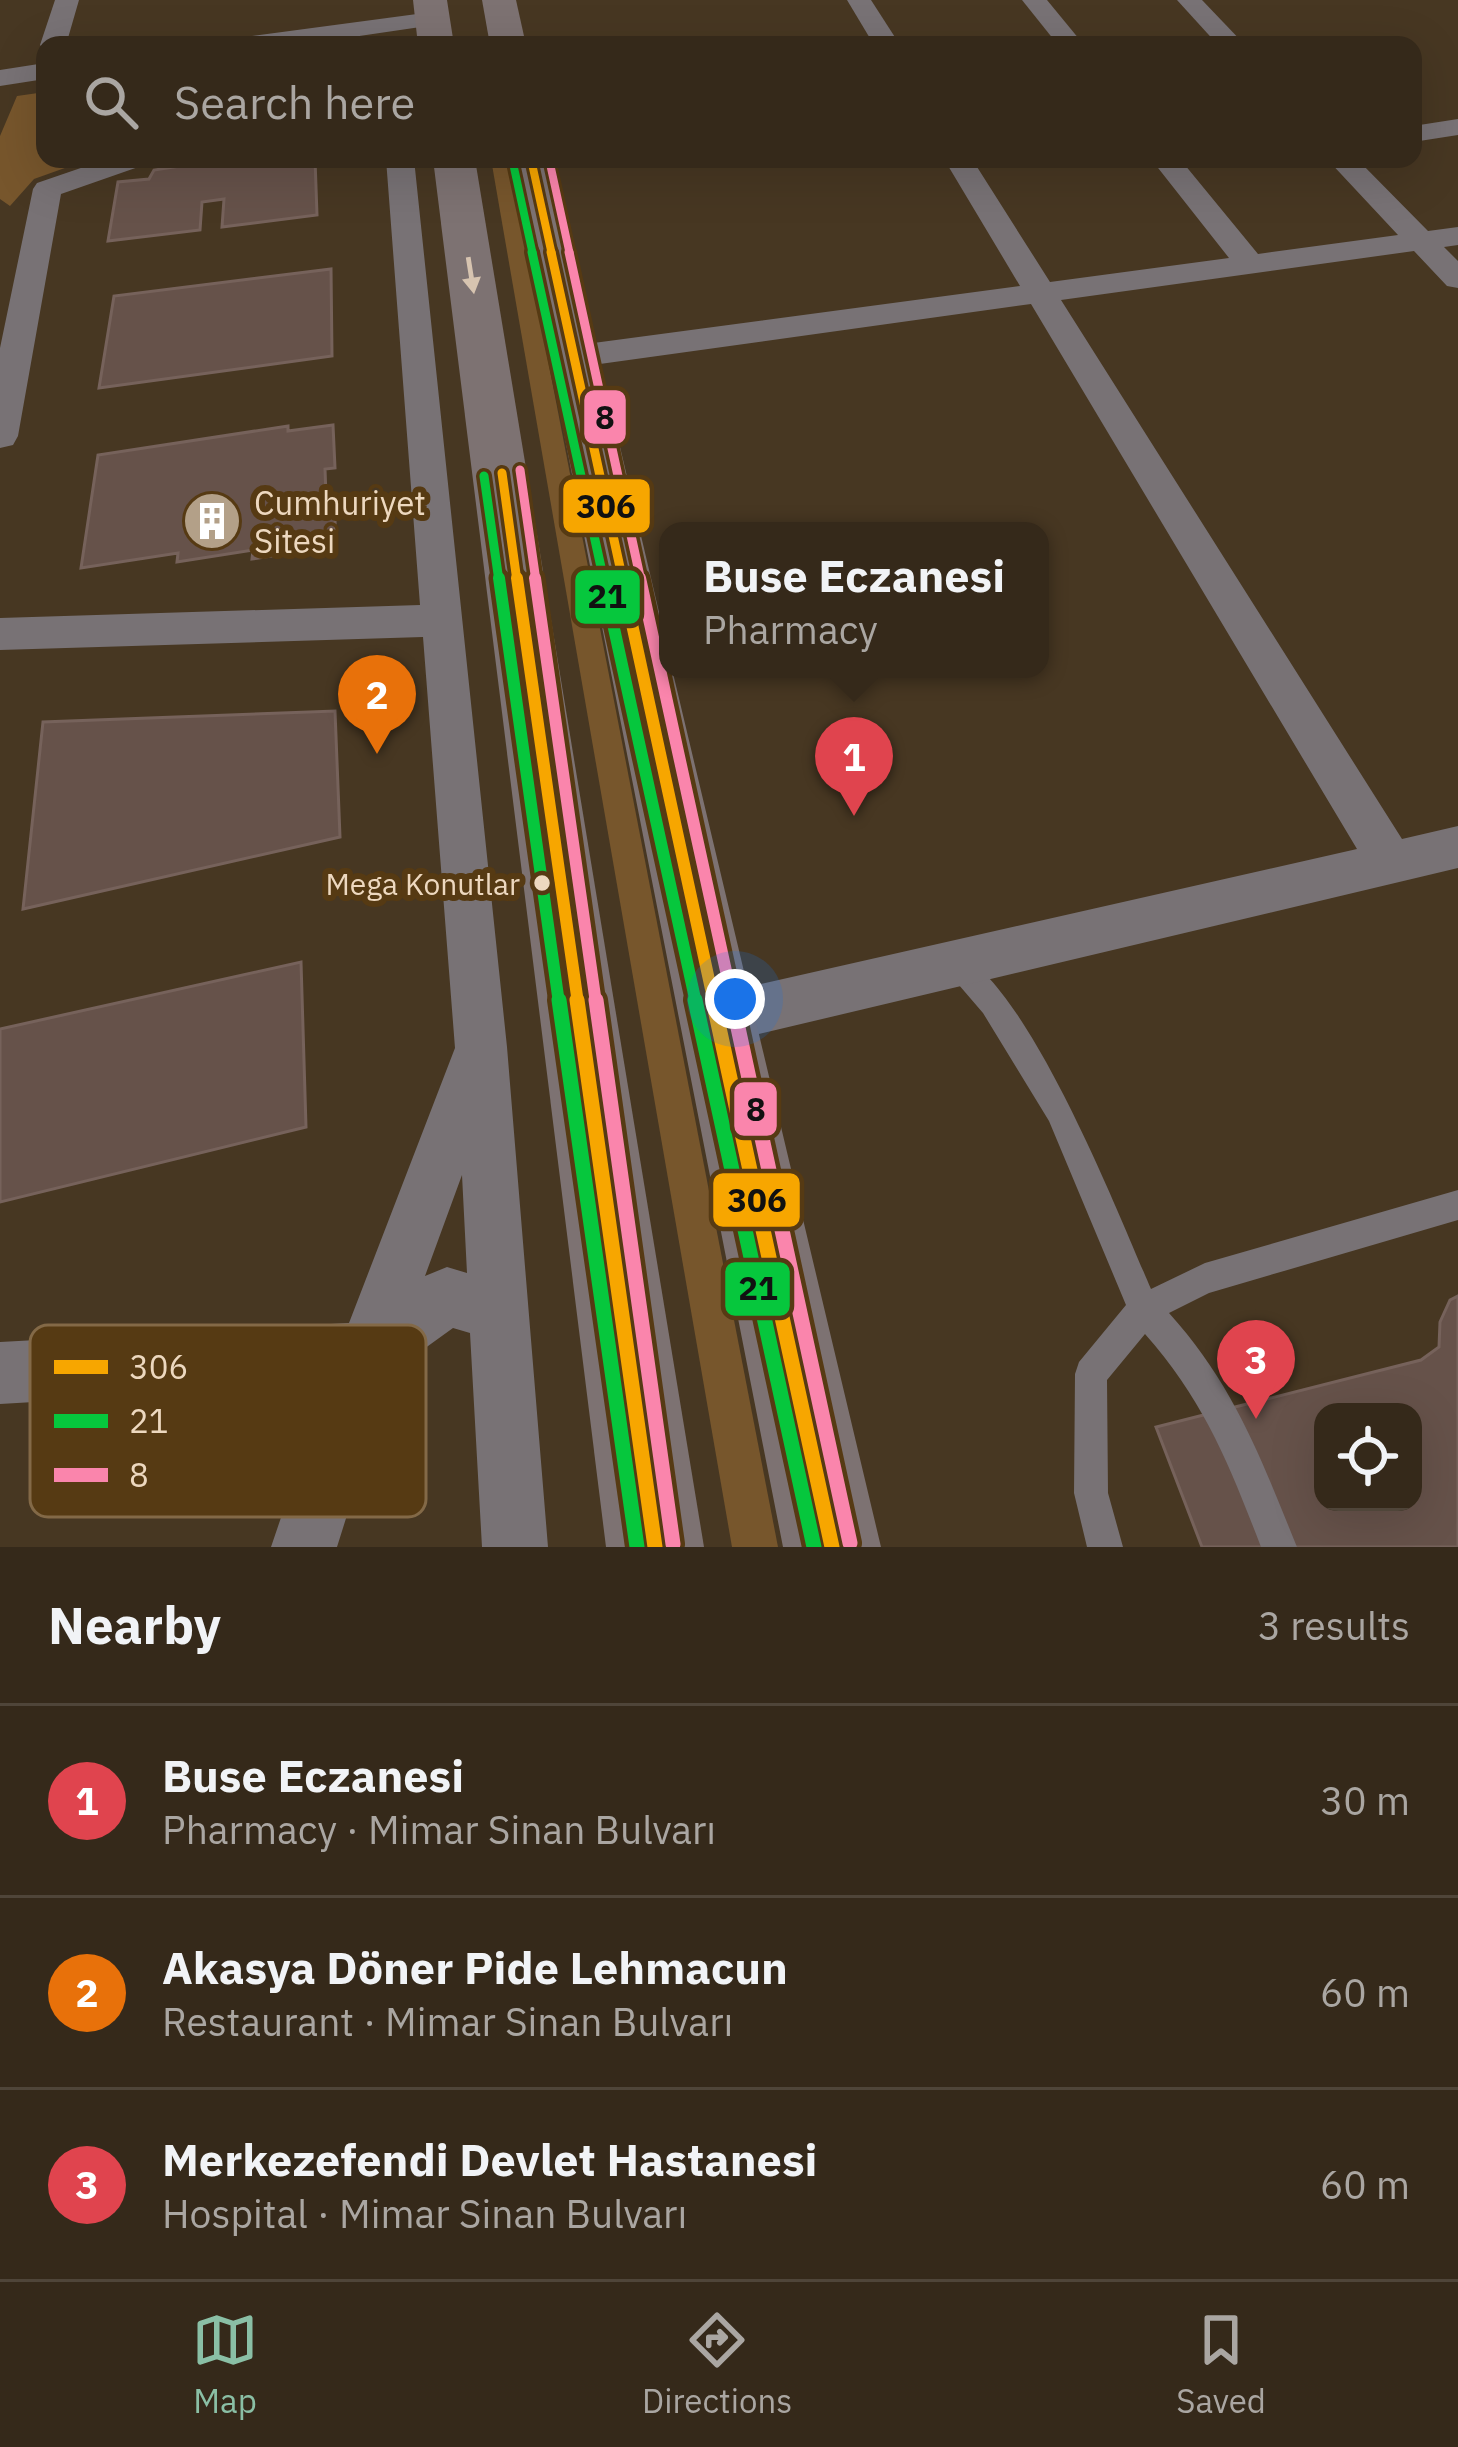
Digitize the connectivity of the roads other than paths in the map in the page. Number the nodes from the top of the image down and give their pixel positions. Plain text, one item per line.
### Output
1 (67, 0) edge
2 (499, 0) edge
3 (859, 0) edge
4 (1034, 0) edge
5 (1189, 0) edge
6 (433, 21) edge
7 (388, 24) edge
8 (56, 36) edge
9 (306, 36) edge
10 (506, 36) edge
11 (881, 36) edge
12 (1064, 36) edge
13 (1223, 36) edge
14 (36, 73) edge
15 (0, 79) edge
16 (1458, 127) edge
17 (1422, 133) edge
18 (108, 168) edge
19 (401, 168) edge
20 (455, 168) edge
21 (533, 168) edge
22 (964, 168) edge
23 (1172, 168) edge
24 (1350, 168) edge
25 (1458, 236) edge
26 (1419, 241) junction
27 (1250, 262) junction
28 (1458, 279) edge
29 (1040, 290) junction
30 (571, 357) junction
31 (0, 436) edge
32 (445, 620) junction
33 (0, 634) edge
34 (1458, 847) edge
35 (1389, 860) junction
36 (953, 964) junction
37 (717, 1019) junction
38 (481, 1047) junction
39 (1458, 1205) edge
40 (1144, 1309) junction
41 (499, 1311) junction
42 (378, 1325) edge
43 (407, 1325) edge
44 (30, 1371) edge
45 (0, 1373) edge
46 (314, 1517) edge
47 (304, 1547) edge
48 (515, 1547) edge
49 (655, 1547) edge
50 (832, 1547) edge
51 (1106, 1547) edge
52 (1279, 1547) edge

1 - 8 street
2 - 10 highway
3 - 11 street
4 - 12 street
5 - 13 street
6 - 7 street
7 - 9 street
14 - 15 street
16 - 17 street
18 - 31 street
19 - 32 street
20 -> 49 highway
21 - 30 highway
22 - 29 street
23 - 27 street
24 - 26 street
25 - 26 street
26 - 27 street
26 - 28 street
27 - 29 street
29 - 30 street
29 - 35 street
30 - 37 highway
32 - 33 street
32 - 38 street
34 - 35 street
35 - 36 street
36 - 37 street
36 - 40 lane
37 - 50 highway
38 - 41 street
38 - 42 street
39 - 40 lane
40 - 51 lane
40 - 52 lane
41 - 43 street
41 - 48 street
44 - 45 street
46 - 47 street

